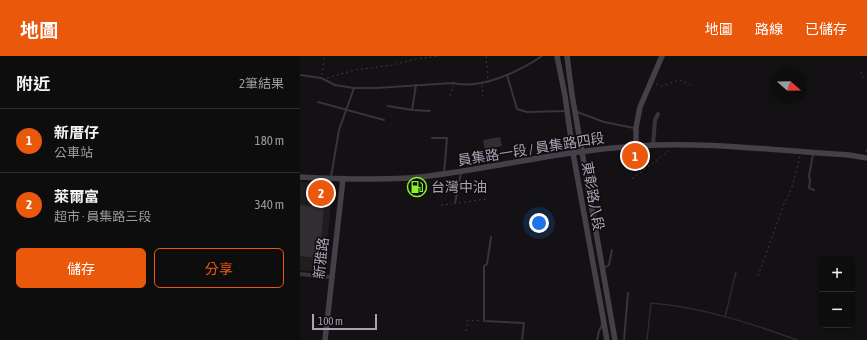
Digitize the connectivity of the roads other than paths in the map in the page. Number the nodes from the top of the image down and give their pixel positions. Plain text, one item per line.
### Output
1 (542, 56) edge
2 (557, 56) edge
3 (567, 56) edge
4 (662, 56) edge
5 (507, 74) junction
6 (300, 75) edge
7 (416, 85) junction
8 (354, 88) junction
9 (318, 102) dead end
10 (388, 106) dead end
11 (347, 110) junction
12 (412, 110) junction
13 (430, 111) dead end
14 (567, 111) junction
15 (576, 112) junction
16 (658, 114) dead end
17 (384, 120) dead end
18 (636, 128) junction
19 (432, 138) dead end
20 (653, 145) junction
21 (636, 146) junction
22 (583, 151) junction
23 (573, 153) junction
24 (814, 153) junction
25 (866, 157) edge
26 (461, 172) junction
27 (444, 174) junction
28 (300, 177) edge
29 (330, 178) junction
30 (343, 179) junction
31 (814, 190) dead end
32 (456, 203) road end
33 (491, 237) dead end
34 (612, 250) dead end
35 (602, 268) junction
36 (300, 274) edge
37 (331, 277) junction
38 (628, 293) dead end
39 (604, 320) junction
40 (325, 340) edge
41 (522, 340) edge
42 (598, 340) edge
43 (607, 340) edge
44 (615, 340) edge
45 (624, 340) edge

1 - 5 lane
2 - 14 street, 東彰路八段
3 - 15 street, 東彰路八段
4 - 18 street
5 - 7 lane
5 - 14 lane
6 - 8 lane
7 - 8 lane
7 - 12 lane
8 - 11 lane
9 - 11 lane
10 - 12 lane
11 - 17 lane
11 - 29 lane
12 - 13 lane
14 - 23 street, 東彰路八段
15 - 18 lane
15 - 22 street, 東彰路八段
16 - 20 street
18 - 21 street
19 - 27 lane
20 - 21 street, 員集路一段 / 員集路四段
20 - 24 street, 員集路一段 / 員集路四段
21 - 22 street, 員集路一段 / 員集路四段
22 - 23 street, 員集路一段 / 員集路四段
22 - 35 street, 東彰路八段
23 - 26 street, 員集路一段 / 員集路四段
23 - 39 street, 東彰路八段
24 - 25 street, 員集路一段 / 員集路四段
24 - 31 lane
26 - 27 street, 員集路一段 / 員集路四段
26 - 32 lane
27 - 30 street, 員集路一段 / 員集路四段
28 - 29 street, 員集路一段 / 員集路四段
29 - 30 street, 員集路一段 / 員集路四段
30 - 37 street, 新雅路
33 - 41 lane
34 - 35 lane
35 - 44 street, 東彰路八段
36 - 37 street
37 - 40 street, 新雅路
38 - 45 lane
39 - 42 lane
39 - 43 street, 東彰路八段

